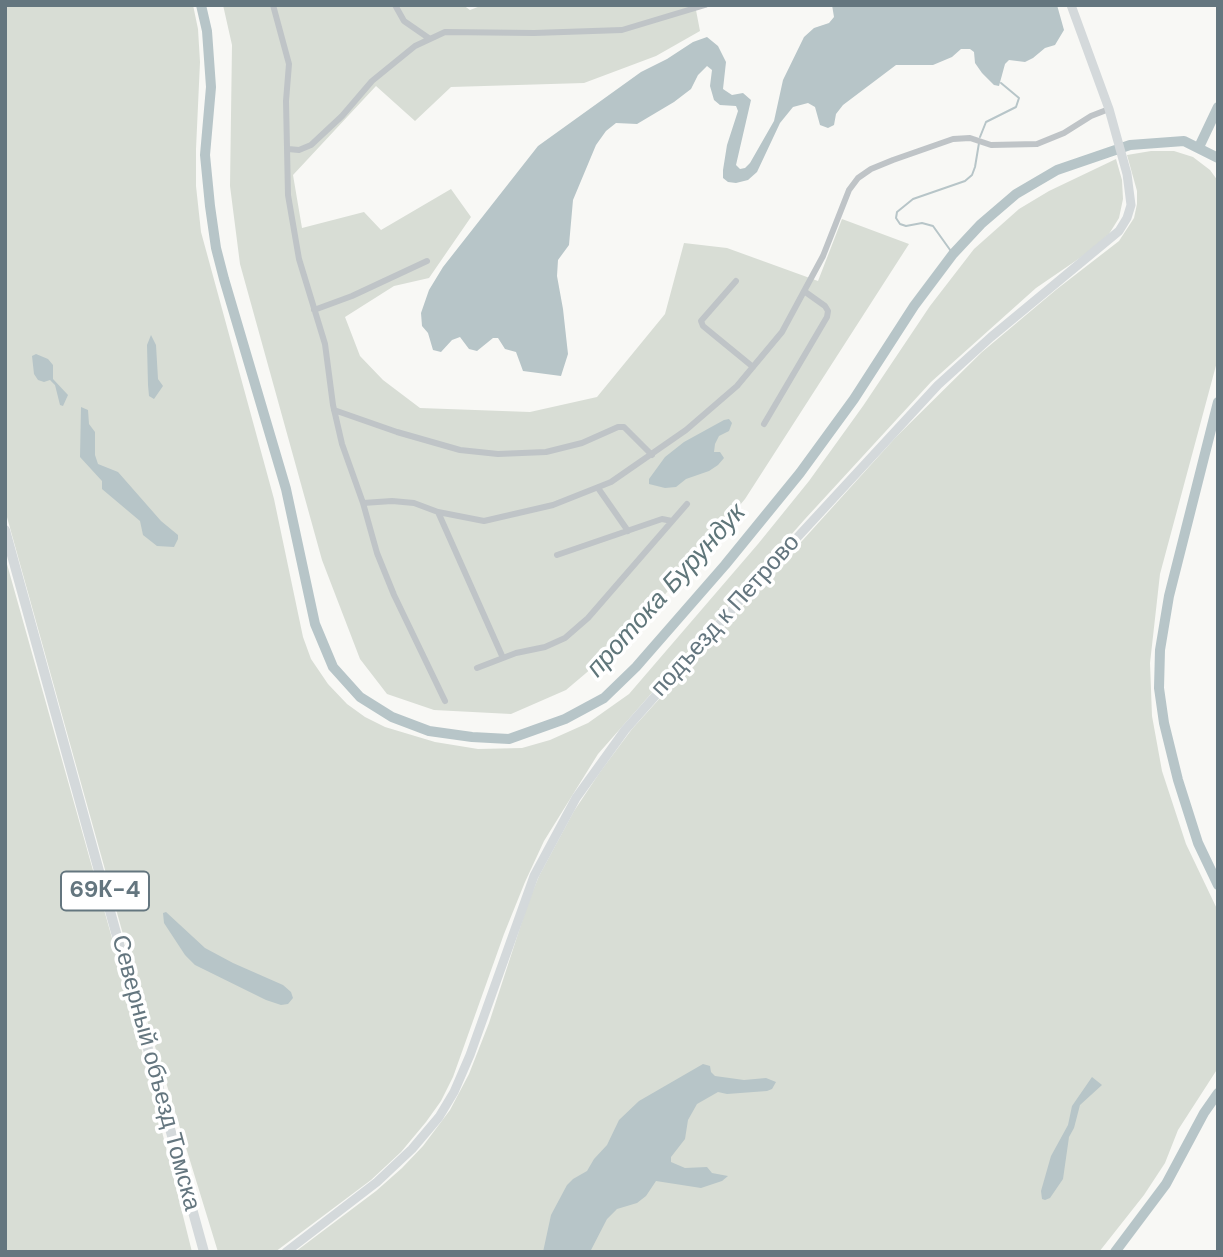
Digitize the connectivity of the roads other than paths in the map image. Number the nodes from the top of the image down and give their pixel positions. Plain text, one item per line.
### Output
1 (273, 5) edge
2 (395, 5) edge
3 (705, 5) edge
4 (1071, 5) edge
5 (430, 39) junction
6 (1109, 109) junction
7 (288, 149) junction
8 (427, 261) dead end
9 (736, 281) dead end
10 (804, 291) junction
11 (314, 310) junction
12 (753, 367) junction
13 (334, 410) junction
14 (764, 424) dead end
15 (652, 455) junction
16 (598, 488) junction
17 (363, 503) junction
18 (687, 504) dead end
19 (438, 512) junction
20 (672, 521) junction
21 (5, 530) edge
22 (628, 531) junction
23 (557, 555) dead end
24 (503, 658) junction
25 (477, 668) dead end
26 (444, 701) dead end
27 (204, 1252) edge
28 (286, 1252) edge

1 - 7 street
2 - 5 street
3 - 5 street
4 - 6 street, подъезд к Петрово
5 - 7 street
6 - 10 street
6 - 28 street, подъезд к Петрово
7 - 11 street
8 - 11 street
9 - 12 street
10 - 12 street
10 - 14 street
11 - 13 street
12 - 15 street
13 - 15 street
13 - 17 street
15 - 16 street
16 - 19 street
16 - 22 street
17 - 19 street
17 - 26 street
18 - 20 street
19 - 24 street
20 - 22 street
20 - 24 street
21 - 27 main road, Северный объезд Томска / 69К-4
22 - 23 street
24 - 25 street

